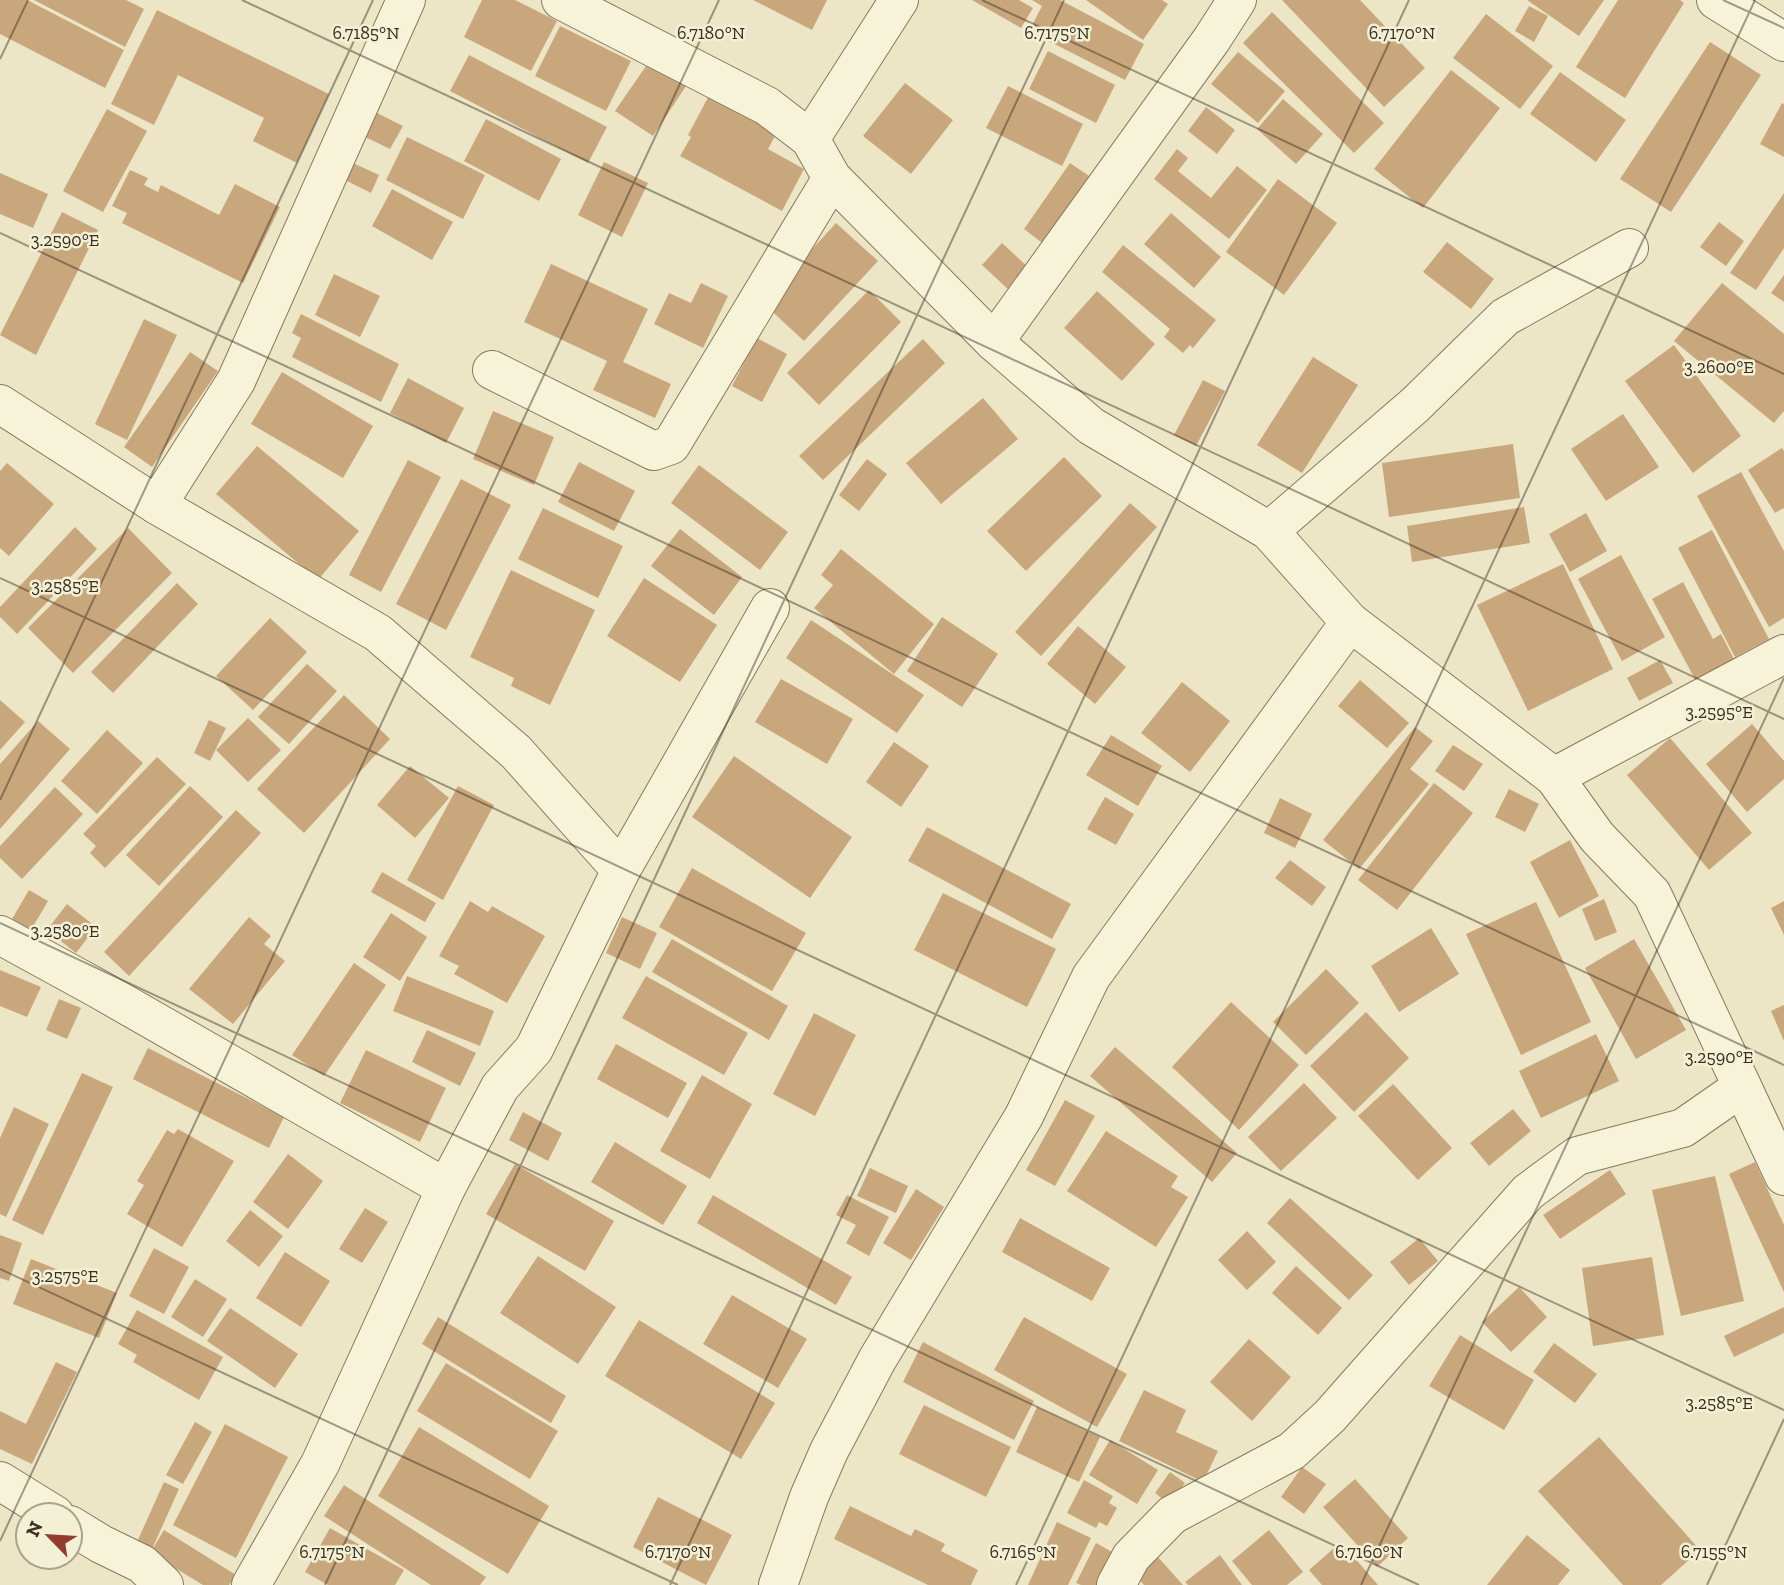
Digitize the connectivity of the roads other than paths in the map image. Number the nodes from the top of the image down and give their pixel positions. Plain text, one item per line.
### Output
1 (406, 0) edge
2 (561, 0) edge
3 (899, 0) edge
4 (1237, 0) edge
5 (1716, 0) edge
6 (1784, 42) edge
7 (810, 139) junction
8 (832, 178) junction
9 (1629, 248) dead end
10 (994, 342) junction
11 (492, 370) dead end
12 (0, 404) edge
13 (157, 505) junction
14 (1269, 531) junction
15 (770, 608) dead end
16 (1350, 622) junction
17 (1784, 654) edge
18 (1554, 776) junction
19 (621, 870) junction
20 (0, 935) edge
21 (1742, 1087) junction
22 (1781, 1162) edge
23 (446, 1188) junction
24 (0, 1481) edge
25 (32, 1501) edge
26 (84, 1534) edge
27 (164, 1585) edge
28 (251, 1585) edge
29 (778, 1585) edge
30 (1116, 1585) edge

1 - 13 street
2 - 7 street
3 - 7 street
4 - 10 street
5 - 6 street
7 - 8 street
8 - 10 street
8 - 11 street
9 - 14 street
10 - 14 street
12 - 13 street
13 - 19 street
14 - 16 street
15 - 19 street
16 - 18 street
16 - 29 street
17 - 18 street
18 - 21 street
19 - 23 street
20 - 23 street
21 - 22 street
21 - 30 street
23 - 28 street
24 - 25 street
26 - 27 street

